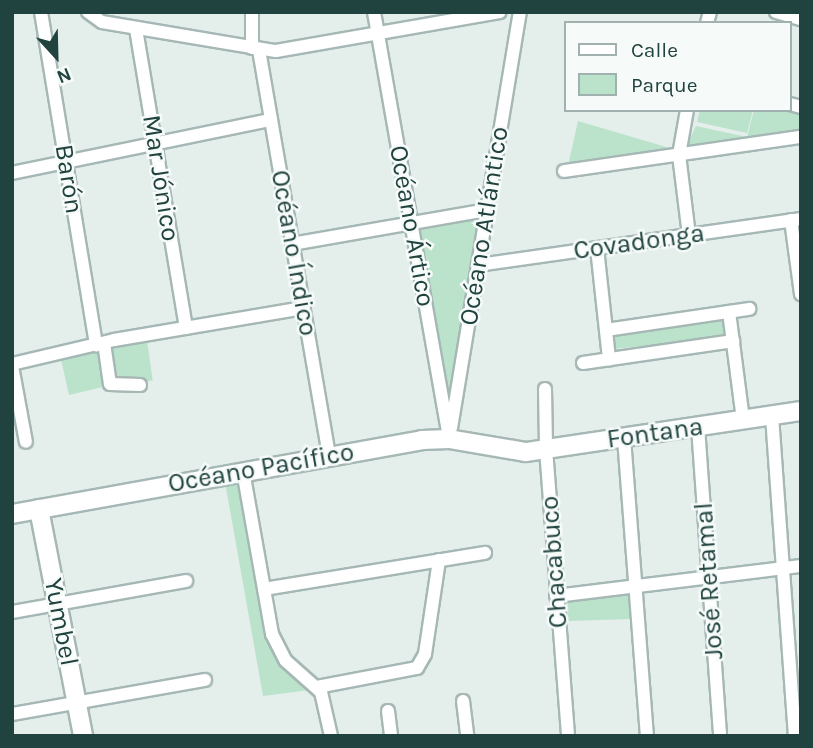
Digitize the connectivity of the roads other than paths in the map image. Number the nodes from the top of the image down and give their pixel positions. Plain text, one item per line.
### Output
1 (41, 12) edge
2 (88, 12) edge
3 (252, 12) edge
4 (374, 12) edge
5 (500, 12) edge
6 (520, 12) edge
7 (776, 12) edge
8 (801, 19) edge
9 (136, 29) junction
10 (378, 34) junction
11 (256, 49) junction
12 (687, 112) edge
13 (271, 120) junction
14 (801, 137) edge
15 (155, 141) junction
16 (679, 155) junction
17 (66, 164) junction
18 (564, 171) dead end
19 (12, 173) edge
20 (486, 210) junction
21 (796, 219) edge
22 (411, 223) junction
23 (689, 235) junction
24 (292, 244) junction
25 (597, 248) junction
26 (478, 265) junction
27 (801, 294) edge
28 (303, 308) junction
29 (749, 309) dead end
30 (729, 312) junction
31 (186, 328) junction
32 (606, 330) junction
33 (733, 341) junction
34 (100, 344) junction
35 (609, 359) junction
36 (583, 363) dead end
37 (12, 365) edge
38 (140, 385) dead end
39 (545, 388) dead end
40 (801, 411) edge
41 (772, 415) junction
42 (743, 420) junction
43 (698, 426) junction
44 (624, 438) junction
45 (449, 439) junction
46 (26, 442) dead end
47 (545, 449) junction
48 (509, 452) joint
49 (328, 456) junction
50 (243, 471) junction
51 (38, 509) junction
52 (12, 514) edge
53 (485, 553) dead end
54 (439, 560) junction
55 (801, 566) edge
56 (783, 568) junction
57 (709, 577) junction
58 (186, 581) dead end
59 (633, 587) junction
60 (264, 589) junction
61 (556, 596) junction
62 (57, 604) junction
63 (12, 612) edge
64 (795, 648) edge
65 (205, 680) dead end
66 (317, 687) junction
67 (463, 702) dead end
68 (76, 703) junction
69 (388, 711) dead end
70 (12, 714) edge
71 (83, 736) edge
72 (331, 736) edge
73 (391, 736) edge
74 (467, 736) edge
75 (568, 736) edge
76 (647, 736) edge
77 (720, 736) edge
78 (795, 736) edge

1 - 17 street, Barón
2 - 9 street
3 - 11 street, Océano Índico
4 - 10 street, Océano Ártico
5 - 10 street
6 - 20 street, Océano Atlántico
7 - 8 street
9 - 11 street
9 - 15 street, Mar Jónico
10 - 11 street
10 - 22 street, Océano Ártico
11 - 13 street, Océano Índico
12 - 16 street
13 - 15 street
13 - 24 street, Océano Índico
14 - 16 street
15 - 17 street
15 - 31 street, Mar Jónico
16 - 18 street
16 - 23 street
17 - 19 street
17 - 34 street, Barón
20 - 22 street
20 - 26 street, Océano Atlántico
21 - 23 street, Covadonga
21 - 27 street
22 - 24 street
22 - 45 street, Océano Ártico
23 - 25 street, Covadonga
24 - 28 street, Océano Índico
25 - 26 street, Covadonga
25 - 32 street
26 - 45 street, Océano Atlántico
28 - 31 street
28 - 49 street, Océano Índico
29 - 30 street
30 - 32 street
30 - 33 street
31 - 34 street
32 - 35 street
33 - 35 street
33 - 42 street
34 - 37 street
34 - 38 street, Barón
35 - 36 street
37 - 46 street
39 - 47 street, Chacabuco
40 - 41 street, Fontana
41 - 42 street, Fontana
41 - 56 street
42 - 43 street, Fontana
43 - 44 street, Fontana
43 - 57 street, José Retamal
44 - 47 street, Fontana
44 - 59 street
45 - 48 street, Océano Pacífico
45 - 49 street, Océano Pacífico
47 - 48 street, Fontana
47 - 61 street, Chacabuco
49 - 50 street, Océano Pacífico
50 - 51 street, Océano Pacífico
50 - 60 street
51 - 52 street, Océano Pacífico
51 - 62 street, Yumbel
53 - 54 street
54 - 60 street
54 - 66 street
55 - 56 street
56 - 57 street
56 - 64 street
57 - 59 street
57 - 77 street, José Retamal
58 - 62 street
59 - 61 street
59 - 76 street
60 - 66 street
61 - 75 street, Chacabuco
62 - 63 street
62 - 68 street, Yumbel
64 - 78 street
65 - 68 street
66 - 72 street
67 - 74 street
68 - 70 street
68 - 71 street, Yumbel
69 - 73 street

